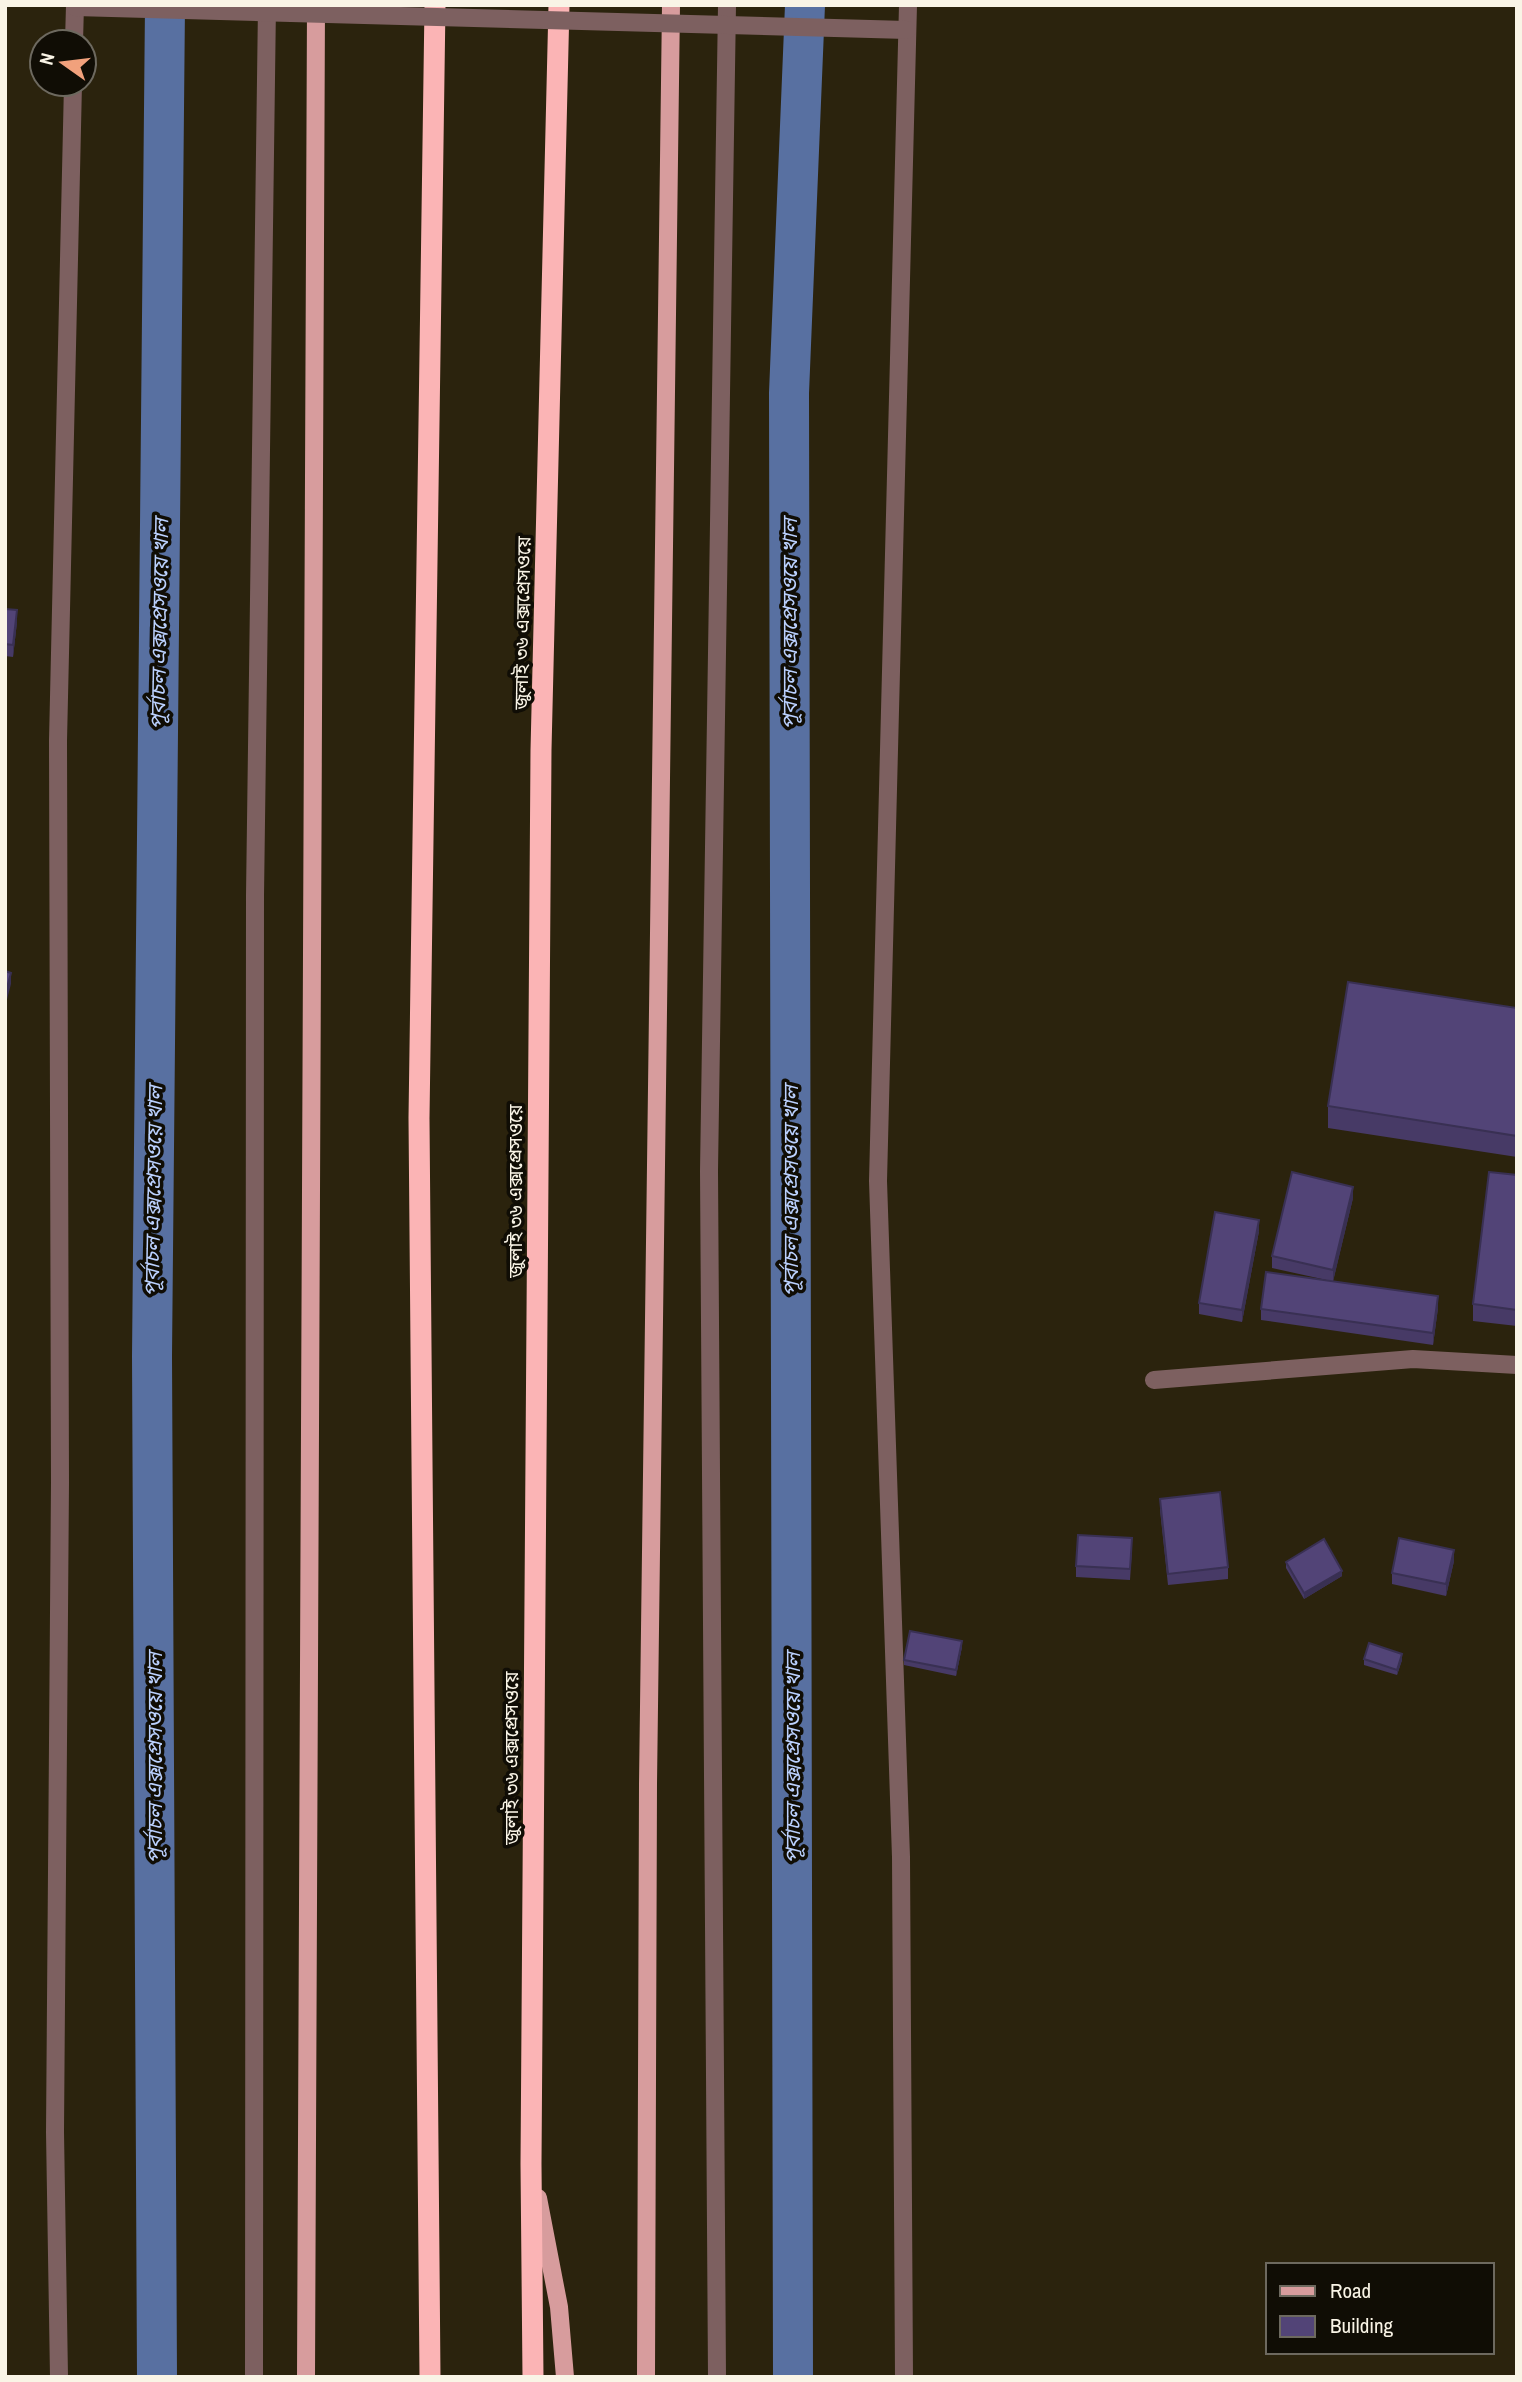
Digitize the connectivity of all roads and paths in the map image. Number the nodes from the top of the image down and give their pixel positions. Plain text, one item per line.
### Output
1 (267, 5) edge
2 (316, 5) edge
3 (435, 5) edge
4 (559, 5) edge
5 (671, 5) edge
6 (727, 5) edge
7 (908, 5) edge
8 (75, 6) edge
9 (74, 28) edge
10 (907, 30) junction
11 (74, 98) edge
12 (1517, 1365) edge
13 (1154, 1380) dead end
14 (531, 2164) junction
15 (59, 2377) edge
16 (254, 2377) edge
17 (306, 2377) edge
18 (430, 2377) edge
19 (533, 2377) edge
20 (565, 2377) edge
21 (646, 2377) edge
22 (717, 2377) edge
23 (904, 2377) edge

1 - 16 street
2 - 17 main road
3 - 18 highway
4 - 14 highway, জুলাই ৩৬ এক্সপ্রেসওয়ে
5 - 21 main road
6 - 22 street
7 - 10 street
8 - 9 street
8 - 10 street, bridge
10 - 23 street
11 - 15 street
12 - 13 street
14 - 19 highway, জুলাই ৩৬ এক্সপ্রেসওয়ে
14 - 20 main road

